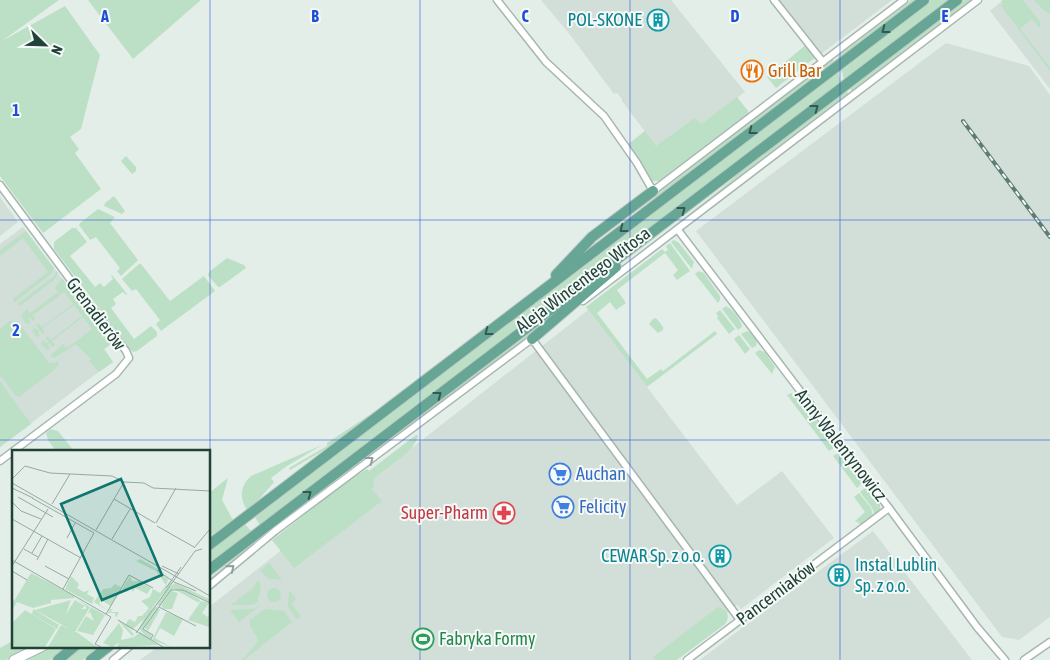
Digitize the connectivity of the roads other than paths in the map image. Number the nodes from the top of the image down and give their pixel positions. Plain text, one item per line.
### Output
1 (497, 0) edge
2 (774, 0) edge
3 (904, 0) edge
4 (924, 0) edge
5 (957, 0) edge
6 (978, 0) edge
7 (823, 62) junction
8 (0, 185) edge
9 (653, 191) junction
10 (678, 230) junction
11 (643, 239) junction
12 (540, 292) junction
13 (532, 339) junction
14 (436, 371) junction
15 (384, 403) dead end
16 (15, 450) edge
17 (12, 452) edge
18 (0, 461) edge
19 (889, 508) junction
20 (272, 527) junction
21 (210, 543) edge
22 (210, 569) edge
23 (210, 585) edge
24 (740, 620) junction
25 (1050, 642) edge
26 (39, 648) edge
27 (73, 648) edge
28 (106, 648) edge
29 (116, 648) edge
30 (128, 648) edge
31 (14, 660) edge
32 (58, 660) edge
33 (91, 660) edge
34 (101, 660) edge
35 (113, 660) edge
36 (687, 660) edge
37 (1005, 660) edge
38 (1024, 660) edge

1 - 9 street
2 - 7 street
3 - 7 street
4 -> 12 main road, Aleja Wincentego Witosa
11 -> 5 main road, Aleja Wincentego Witosa
6 - 10 street, Aleja Wincentego Witosa
7 - 9 street
8 - 16 street, Grenadierów
9 - 12 main road
10 - 13 street, Aleja Wincentego Witosa
10 - 19 street, Anny Walentynowicz
11 - 13 main road
20 -> 11 main road, Aleja Wincentego Witosa
12 -> 14 main road, Aleja Wincentego Witosa
20 -> 13 street, Aleja Wincentego Witosa
13 - 24 street
14 - 15 main road
14 - 21 main road, Aleja Wincentego Witosa
17 - 18 street, Grenadierów
19 - 24 street, Pancerniaków
19 - 37 street, Anny Walentynowicz
20 - 22 main road, Aleja Wincentego Witosa
23 -> 20 street, Aleja Wincentego Witosa
24 - 36 street, Pancerniaków
25 - 38 street
26 - 31 street
27 - 32 main road
28 - 33 main road
29 - 34 main road
30 - 35 street

